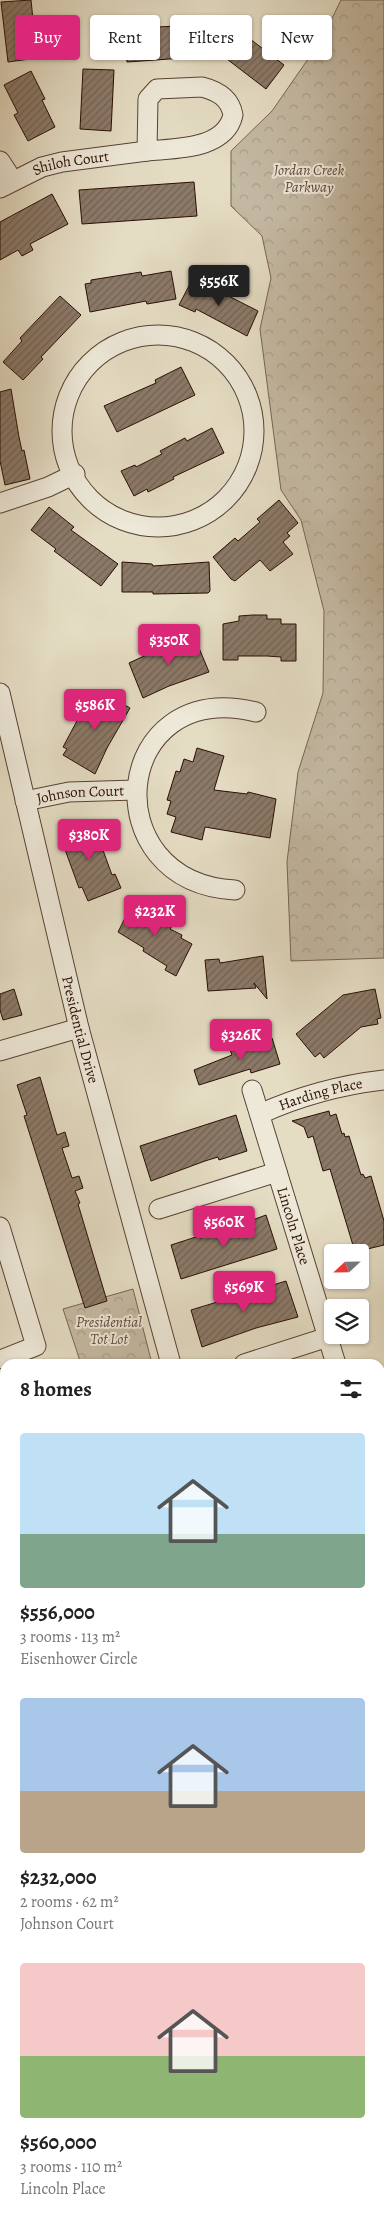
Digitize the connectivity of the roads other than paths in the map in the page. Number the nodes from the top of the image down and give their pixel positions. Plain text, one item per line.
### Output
1 (147, 151) junction
2 (0, 161) edge
3 (6, 184) edge
4 (75, 474) junction
5 (0, 503) edge
6 (0, 693) edge
7 (256, 712) dead end
8 (136, 790) junction
9 (25, 801) junction
10 (235, 890) dead end
11 (79, 1028) junction
12 (0, 1051) edge
13 (384, 1080) edge
14 (252, 1090) dead end
15 (260, 1114) junction
16 (277, 1172) junction
17 (159, 1210) dead end
18 (0, 1227) edge
19 (324, 1324) edge
20 (324, 1338) edge
21 (330, 1344) edge
22 (3, 1359) edge
23 (170, 1359) edge
24 (260, 1359) edge
25 (335, 1359) edge

1 - 1 street, Shiloh Court
1 - 3 street, Shiloh Court
2 - 3 street
4 - 4 street
4 - 5 street
6 - 9 street, Presidential Drive
7 - 8 street, Johnson Court
8 - 9 street, Johnson Court
8 - 10 street, Johnson Court
9 - 11 street, Presidential Drive
11 - 12 street
11 - 23 street, Presidential Drive
13 - 15 street, Harding Place
14 - 15 street, Lincoln Place
15 - 16 street, Lincoln Place
16 - 17 street
16 - 19 street, Lincoln Place
18 - 22 street
20 - 24 street
21 - 25 street, Lincoln Place

